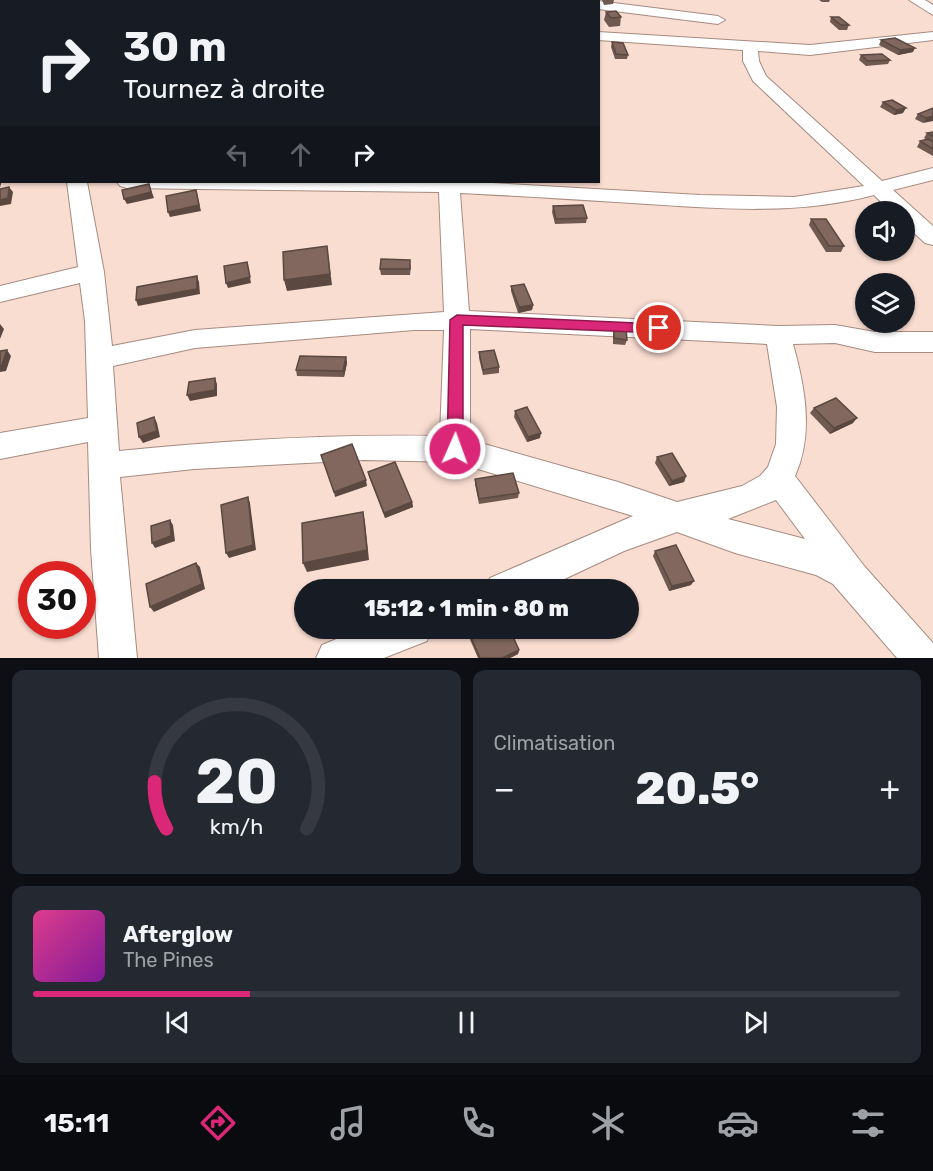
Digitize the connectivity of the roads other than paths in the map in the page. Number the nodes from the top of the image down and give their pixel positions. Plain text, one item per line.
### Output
1 (916, 0) edge
2 (600, 5) edge
3 (933, 11) edge
4 (600, 36) edge
5 (933, 36) edge
6 (743, 45) junction
7 (933, 174) edge
8 (77, 183) edge
9 (208, 183) edge
10 (449, 186) junction
11 (878, 187) junction
12 (893, 201) edge
13 (915, 222) edge
14 (933, 238) edge
15 (92, 272) junction
16 (0, 294) edge
17 (457, 320) junction
18 (778, 335) junction
19 (933, 342) edge
20 (99, 359) junction
21 (104, 428) junction
22 (0, 446) edge
23 (455, 449) junction
24 (105, 466) junction
25 (778, 478) junction
26 (677, 516) junction
27 (526, 579) edge
28 (861, 587) junction
29 (385, 639) edge
30 (118, 658) edge
31 (335, 658) edge
32 (921, 658) edge

1 - 3 street
2 - 6 street
4 - 6 street
5 - 6 street
6 - 11 street
7 - 11 street
8 - 15 street
9 - 10 street
10 - 11 street
10 - 17 street
11 - 12 street
13 - 14 street
15 - 16 street
15 - 20 street
17 - 18 street
17 - 20 street
17 - 23 street
18 - 19 street
18 - 25 street
20 - 21 street
21 - 22 street
21 - 24 street
23 - 24 street
23 - 26 street
24 - 30 street
25 - 26 street
25 - 28 street
26 - 27 street
26 - 28 street
28 - 32 street
29 - 31 street

